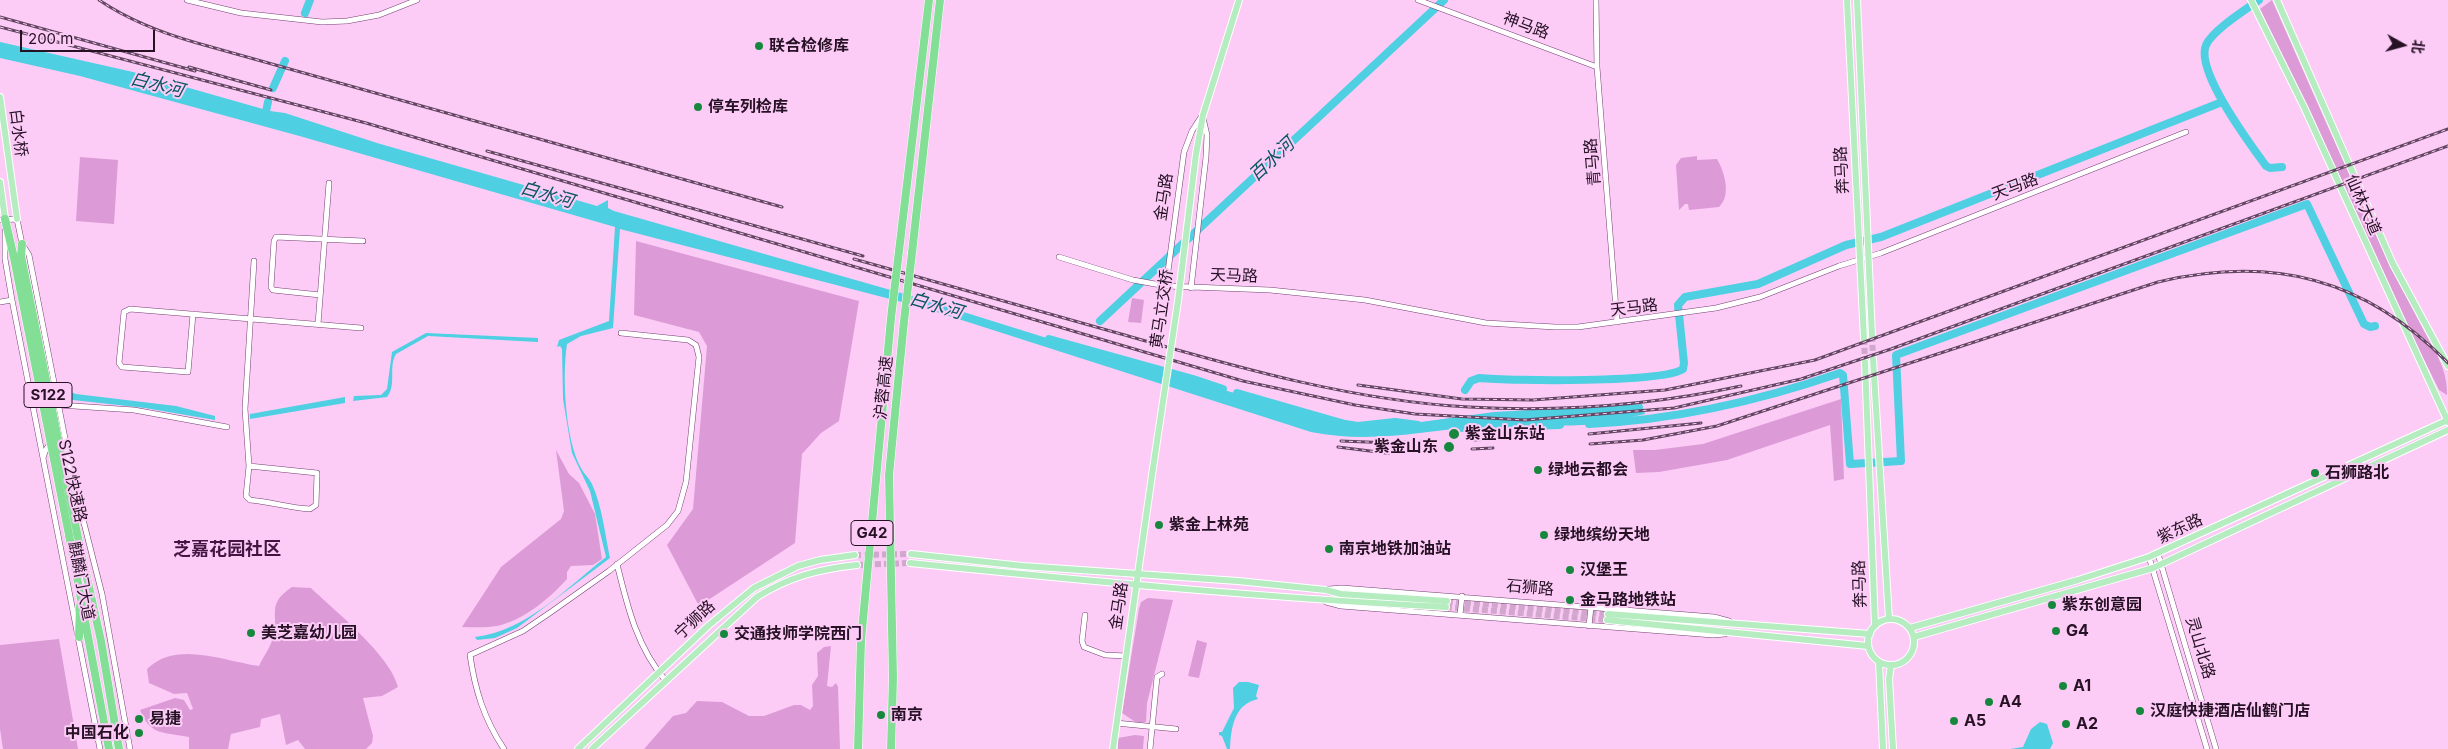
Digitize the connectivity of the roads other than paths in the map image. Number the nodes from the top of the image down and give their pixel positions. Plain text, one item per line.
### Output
1 (187, 0) edge
2 (416, 0) edge
3 (924, 0) edge
4 (928, 0) edge
5 (939, 0) edge
6 (1239, 0) edge
7 (1418, 0) edge
8 (1596, 0) edge
9 (1847, 0) edge
10 (1857, 0) edge
11 (2251, 0) edge
12 (2277, 0) edge
13 (923, 40) junction
14 (1597, 67) junction
15 (0, 97) edge
16 (1203, 115) junction
17 (2186, 132) dead end
18 (1196, 154) joint
19 (0, 182) edge
20 (329, 183) dead end
21 (3, 219) edge
22 (17, 219) junction
23 (325, 239) junction
24 (363, 241) dead end
25 (22, 244) junction
26 (17, 257) junction
27 (1059, 257) dead end
28 (1869, 257) junction
29 (1860, 260) junction
30 (254, 261) dead end
31 (1166, 286) junction
32 (1191, 288) junction
33 (320, 295) junction
34 (12, 300) junction
35 (0, 302) edge
36 (193, 314) junction
37 (251, 319) junction
38 (1617, 322) junction
39 (318, 324) junction
40 (361, 328) dead end
41 (621, 333) dead end
42 (1872, 336) tunnel mouth
43 (1864, 339) tunnel mouth
44 (1873, 359) tunnel mouth
45 (1865, 362) tunnel mouth
46 (2448, 366) edge
47 (59, 402) junction
48 (61, 417) junction
49 (2448, 421) edge
50 (36, 422) junction
51 (227, 428) dead end
52 (2448, 430) edge
53 (68, 454) junction
54 (43, 459) junction
55 (249, 466) junction
56 (1152, 468) joint
57 (73, 534) junction
58 (911, 554) tunnel mouth
59 (2158, 554) junction
60 (855, 555) tunnel mouth
61 (2149, 557) junction
62 (910, 563) tunnel mouth
63 (617, 564) junction
64 (2162, 564) junction
65 (857, 565) tunnel mouth
66 (2153, 568) junction
67 (1137, 574) junction
68 (1136, 585) junction
69 (1326, 590) junction
70 (80, 591) junction
71 (1462, 596) junction
72 (1325, 601) junction
73 (1591, 607) junction
74 (1084, 615) dead end
75 (1460, 615) junction
76 (1889, 619) junction
77 (1732, 622) junction
78 (1589, 626) junction
79 (1875, 626) junction
80 (1910, 628) junction
81 (1728, 633) junction
82 (1870, 634) junction
83 (79, 637) junction
84 (1914, 637) junction
85 (1868, 646) junction
86 (1126, 656) junction
87 (1879, 662) junction
88 (1892, 666) junction
89 (659, 673) junction
90 (1162, 674) dead end
91 (666, 681) junction
92 (1116, 723) junction
93 (1151, 727) junction
94 (1176, 729) dead end
95 (100, 749) edge
96 (109, 749) edge
97 (119, 749) edge
98 (130, 749) edge
99 (504, 749) edge
100 (578, 749) edge
101 (592, 749) edge
102 (858, 749) edge
103 (891, 749) edge
104 (1114, 749) edge
105 (1150, 749) edge
106 (1883, 749) edge
107 (1893, 749) edge
108 (2207, 749) edge
109 (2216, 749) edge

1 - 2 street
3 - 13 highway, G42
4 - 13 highway, G42
5 - 103 highway, 沪蓉高速 / G42, bridge
6 - 16 main road, 金马路
7 - 14 street, 神马路
8 - 14 street, 青马路
9 - 29 main road, 奔马路
10 - 28 main road, 奔马路
11 - 49 main road, 仙林大道
12 - 46 main road, 仙林大道
13 - 102 highway, 沪蓉高速 / G42, bridge
14 - 38 street, 青马路
15 - 22 main road, 白水桥
16 - 18 main road, 金马路
16 - 31 street, 金马路
16 - 32 street, 金马路
17 - 28 street, 天马路
18 - 56 main road, 黄马立交桥, bridge
19 - 21 main road, 麒麟门大道
20 - 23 street
21 - 22 street
21 - 26 highway, S122快速路 / S122
21 - 34 street, 麒麟门大道
22 - 25 street
23 - 24 street
23 - 33 street
23 - 33 street
25 - 26 highway, S122
25 - 47 street, 麒麟门大道
26 - 57 highway, S122快速路 / S122, bridge
27 - 31 street, 天马路
28 - 29 street, 天马路
28 - 42 main road, 奔马路
29 - 38 street, 天马路
29 - 43 main road, 奔马路
30 - 37 street
31 - 32 street, 天马路
32 - 38 street, 天马路
33 - 39 street
34 - 35 street
34 - 50 street, 麒麟门大道
36 - 36 street
36 - 37 street
37 - 39 street
37 - 55 street
39 - 40 street
41 - 63 street
44 - 76 main road, 奔马路
45 - 79 main road, 奔马路
47 - 48 street, 麒麟门大道
47 - 51 street
48 - 50 street
48 - 53 street, 麒麟门大道
49 - 59 main road, 紫东路
50 - 54 street, 麒麟门大道
52 - 64 main road, 紫东路
53 - 54 street
53 - 98 street, 麒麟门大道
54 - 83 street, 麒麟门大道
55 - 55 street
56 - 67 main road, 金马路
57 - 70 highway, S122快速路 / S122
57 - 97 highway, S122快速路 / S122
58 - 67 main road
59 - 61 main road, 紫东路
59 - 64 street, 灵山北路
60 - 89 main road, 宁狮路
61 - 66 street, 灵山北路
61 - 80 main road, 紫东路
62 - 68 main road
63 - 89 street
63 - 99 street
64 - 66 main road, 紫东路
64 - 109 street, 灵山北路
65 - 91 main road, 宁狮路
66 - 84 main road, 紫东路
66 - 108 street, 灵山北路
67 - 68 main road, 金马路
67 - 69 main road, 石狮路
68 - 72 main road, 石狮路
68 - 86 main road, 金马路
69 - 71 street, 石狮路
69 - 72 main road, 石狮路
70 - 83 highway
70 - 96 highway, S122快速路 / S122
71 - 73 street, 石狮路
71 - 75 street
72 - 75 street, 石狮路
73 - 77 street, 石狮路
73 - 78 street
74 - 86 street
75 - 78 street, 石狮路
76 - 79 main road
76 - 80 main road
77 - 81 main road, 石狮路
77 - 82 main road, 石狮路
78 - 81 street, 石狮路
79 - 82 main road
80 - 84 main road
81 - 85 main road, 石狮路
82 - 85 main road
83 - 95 street, 麒麟门大道
84 - 88 main road
85 - 87 main road
86 - 92 main road, 金马路
87 - 88 main road
87 - 106 main road
88 - 107 main road
89 - 91 street
89 - 100 main road, 宁狮路
90 - 93 street
91 - 101 main road, 宁狮路
92 - 93 street
92 - 104 main road, 金马路
93 - 94 street
93 - 105 street

